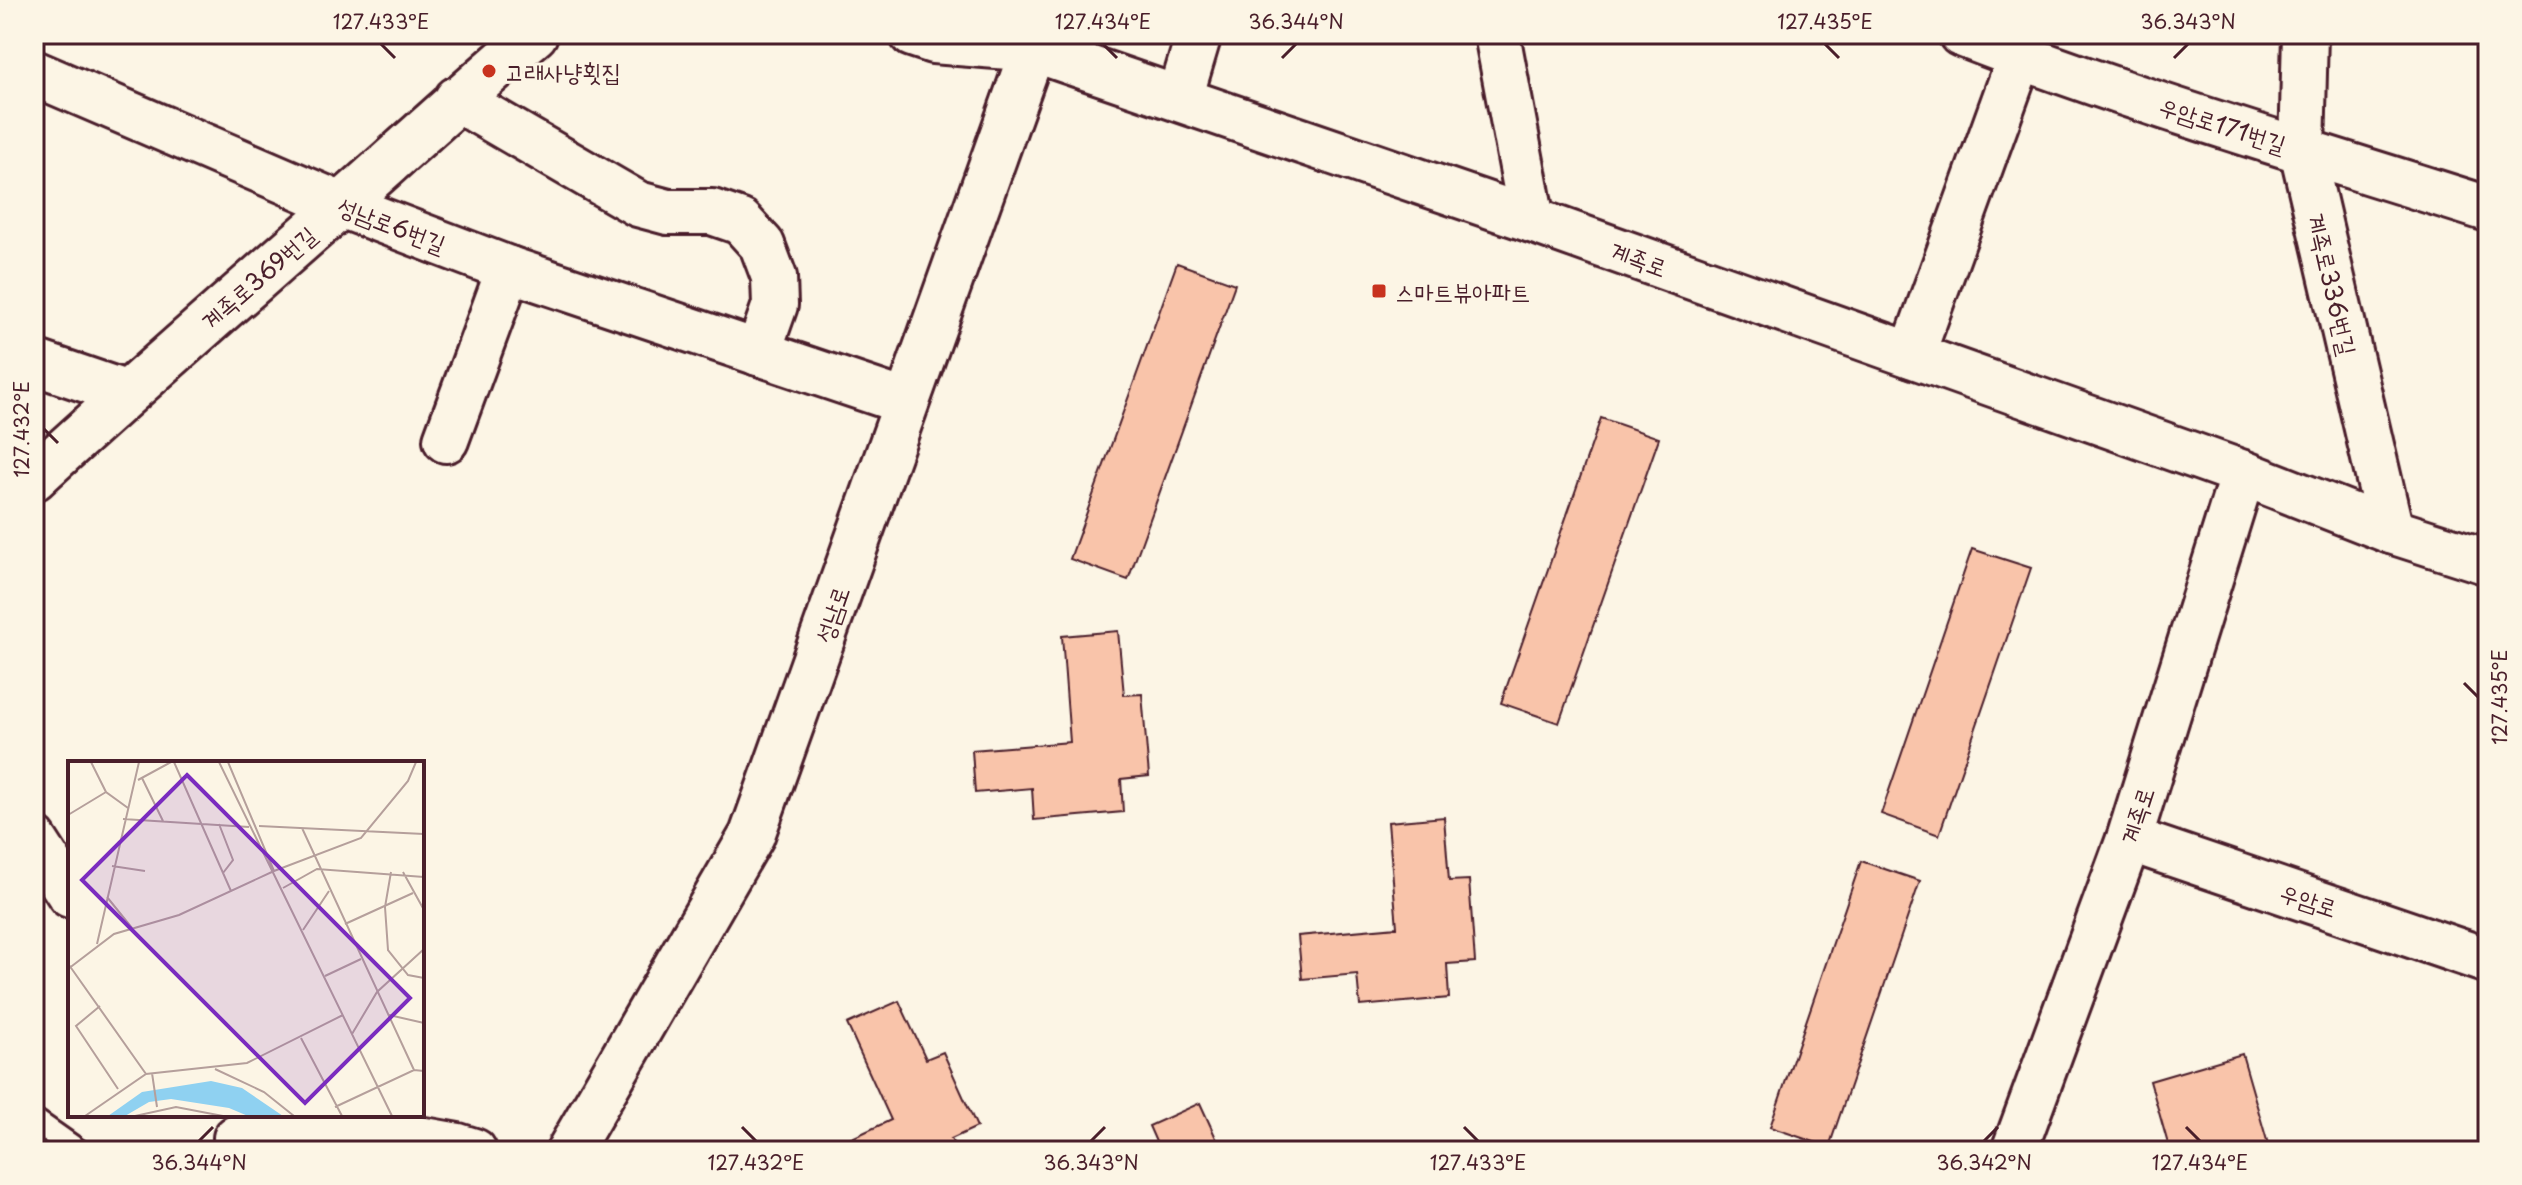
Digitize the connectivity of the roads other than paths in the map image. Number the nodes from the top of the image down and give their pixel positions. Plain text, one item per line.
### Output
1 (535, 34) edge
2 (912, 34) edge
3 (1199, 34) edge
4 (1497, 34) edge
5 (1961, 34) edge
6 (2305, 34) edge
7 (1029, 39) edge
8 (2020, 57) junction
9 (34, 73) edge
10 (1180, 98) junction
11 (457, 99) junction
12 (2302, 150) junction
13 (341, 205) junction
14 (2488, 209) edge
15 (1532, 220) junction
16 (509, 269) junction
17 (758, 353) junction
18 (1912, 355) junction
19 (34, 362) edge
20 (125, 393) junction
21 (905, 402) junction
22 (446, 440) dead end
23 (2243, 473) junction
24 (34, 478) edge
25 (2391, 531) junction
26 (2488, 562) edge
27 (34, 839) edge
28 (2129, 839) junction
29 (68, 892) edge
30 (2488, 961) edge
31 (34, 1120) edge
32 (233, 1135) edge
33 (78, 1151) edge
34 (474, 1151) edge
35 (569, 1151) edge
36 (2014, 1151) edge

1 - 11 street, 계족로369번길
2 - 7 street, 계족로
3 - 10 street
4 - 15 street
5 - 8 street, 우암로171번길
6 - 12 street, 계족로336번길
7 - 10 street, 계족로
7 - 21 street, 성남로
8 - 12 street, 우암로171번길
8 - 18 street
9 - 13 street, 성남로6번길
10 - 15 street, 계족로
11 - 13 street, 계족로369번길
11 - 17 street
12 - 14 street, 우암로171번길
12 - 25 street, 계족로336번길
13 - 16 street, 성남로6번길
13 - 20 street, 계족로369번길
15 - 18 street, 계족로
16 - 17 street, 성남로6번길
16 - 22 street
17 - 21 street, 성남로6번길
18 - 23 street, 계족로
19 - 20 street
20 - 24 street, 계족로369번길
21 - 35 street, 성남로
23 - 25 street, 계족로
23 - 28 street, 계족로
25 - 26 street, 계족로
27 - 29 street
28 - 30 street, 우암로
28 - 36 street, 계족로
31 - 33 lane
32 - 34 street

